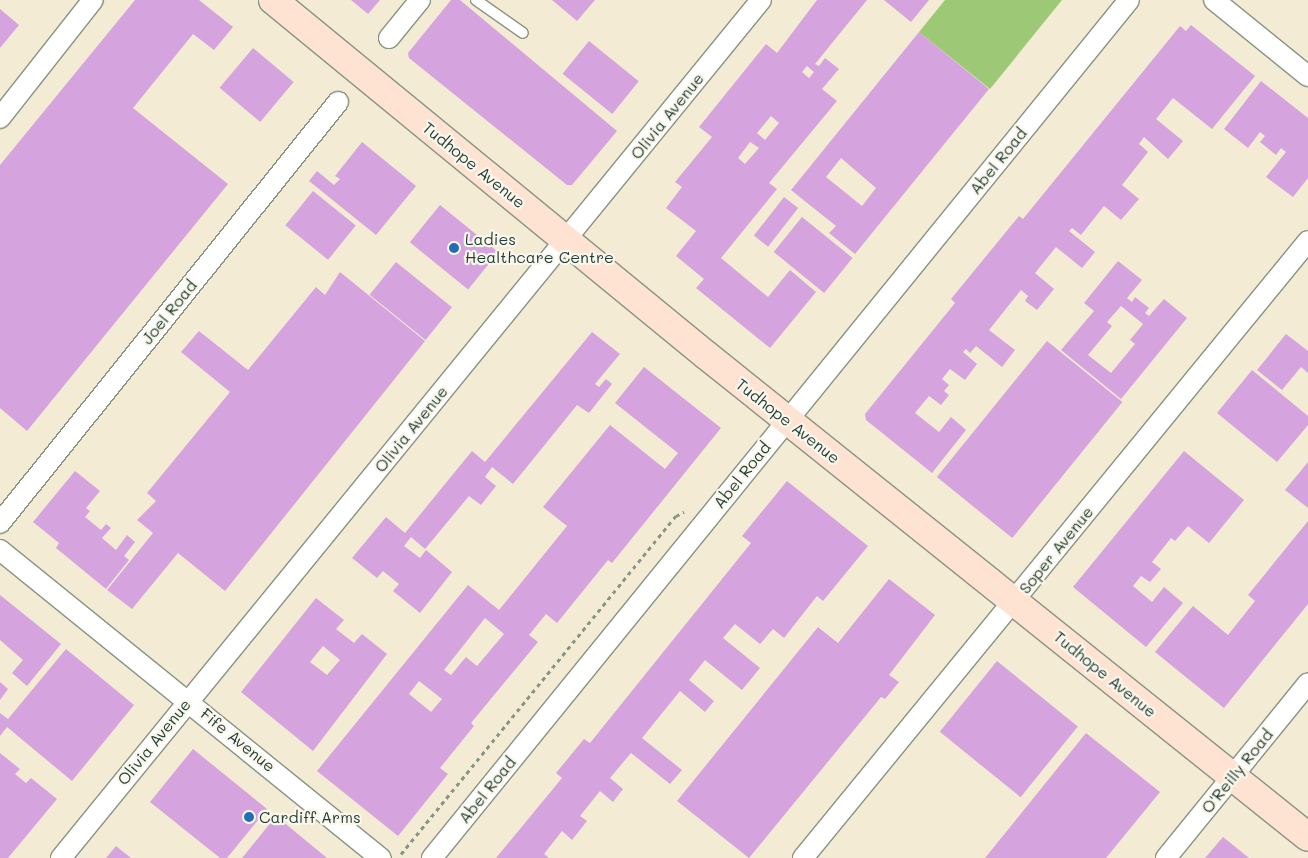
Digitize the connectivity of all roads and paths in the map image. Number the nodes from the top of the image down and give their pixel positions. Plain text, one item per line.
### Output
1 (94, 0) edge
2 (273, 0) edge
3 (420, 0) edge
4 (476, 0) edge
5 (761, 0) edge
6 (1129, 0) edge
7 (1214, 0) edge
8 (523, 33) dead end
9 (389, 38) dead end
10 (1308, 76) edge
11 (338, 102) dead end
12 (0, 118) edge
13 (566, 241) junction
14 (1308, 241) edge
15 (787, 420) junction
16 (693, 508) dead end
17 (0, 522) edge
18 (0, 550) edge
19 (1014, 600) junction
20 (1308, 683) edge
21 (189, 700) junction
22 (1233, 777) junction
23 (1308, 837) edge
24 (61, 858) edge
25 (381, 858) edge
26 (398, 858) edge
27 (432, 858) edge
28 (803, 858) edge
29 (1166, 858) edge

1 - 12 street
2 - 13 street, Tudhope Avenue
3 - 9 street
4 - 8 lane
5 - 13 street, Olivia Avenue
6 - 15 street, Abel Road
7 - 10 street
11 - 17 street, Joel Road
13 - 15 street, Tudhope Avenue
13 - 21 street, Olivia Avenue
14 - 19 street, Soper Avenue
15 - 19 street, Tudhope Avenue
15 - 27 street, Abel Road
16 - 26 path
18 - 21 street, Fife Avenue
19 - 22 street, Tudhope Avenue
19 - 28 street, Soper Avenue
20 - 22 street, O'Reilly Road
21 - 24 street, Olivia Avenue
21 - 25 street, Fife Avenue
22 - 23 street, Tudhope Avenue
22 - 29 street, O'Reilly Road

